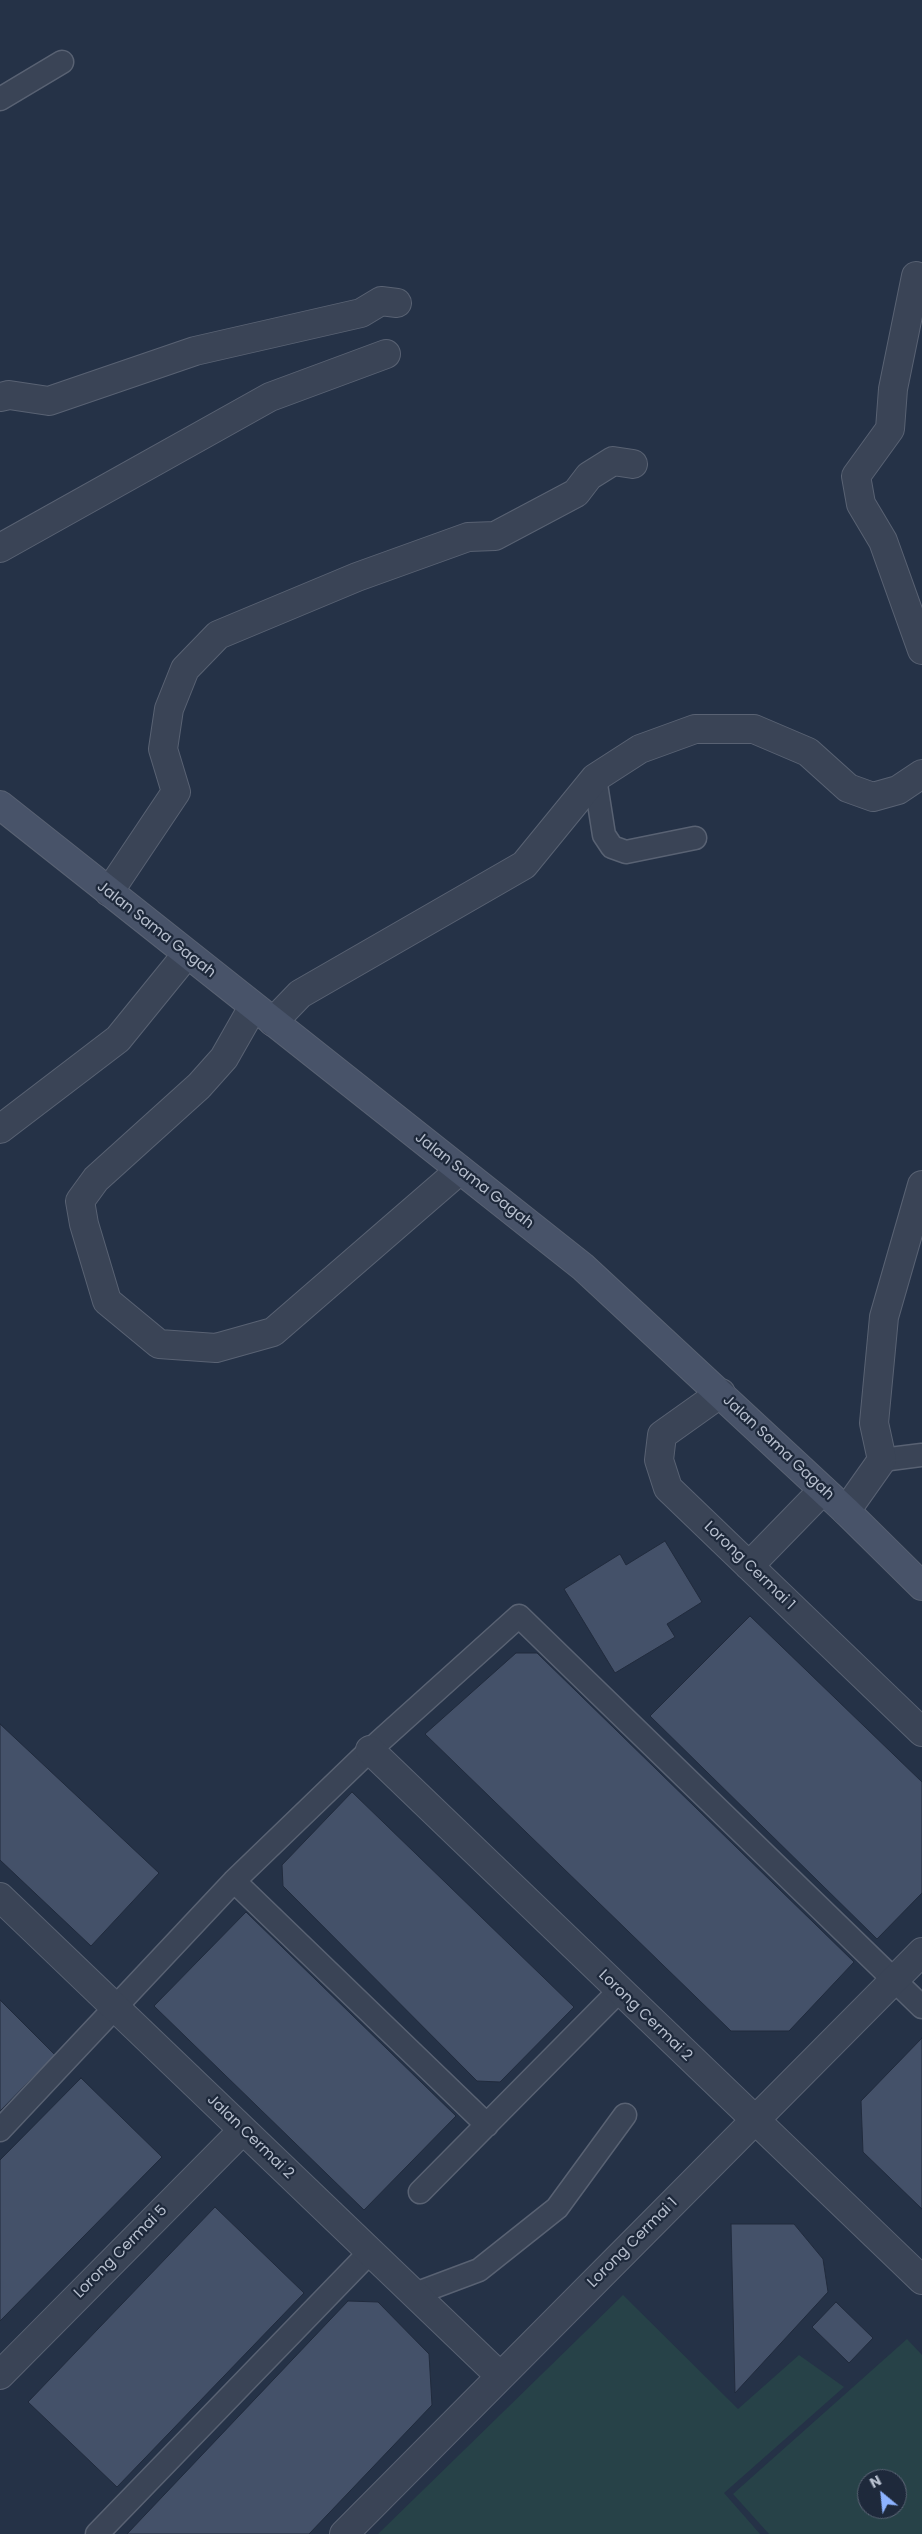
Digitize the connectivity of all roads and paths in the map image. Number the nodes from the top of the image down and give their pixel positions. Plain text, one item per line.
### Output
1 (62, 62) dead end
2 (0, 99) edge
3 (916, 276) dead end
4 (397, 303) dead end
5 (386, 354) dead end
6 (0, 397) edge
7 (633, 464) dead end
8 (0, 548) edge
9 (922, 650) edge
10 (922, 774) edge
11 (595, 778) junction
12 (0, 805) edge
13 (695, 838) dead end
14 (109, 892) junction
15 (186, 954) junction
16 (263, 1014) junction
17 (0, 1129) edge
18 (460, 1170) junction
19 (922, 1185) edge
20 (720, 1393) junction
21 (922, 1455) edge
22 (882, 1460) junction
23 (823, 1490) junction
24 (846, 1511) junction
25 (749, 1566) junction
26 (922, 1586) edge
27 (922, 1732) edge
28 (370, 1750) junction
29 (234, 1881) junction
30 (0, 1897) edge
31 (922, 1952) edge
32 (893, 1981) junction
33 (619, 1991) junction
34 (922, 2007) edge
35 (115, 2008) junction
36 (625, 2115) dead end
37 (755, 2121) junction
38 (486, 2125) junction
39 (0, 2130) edge
40 (242, 2130) junction
41 (420, 2192) dead end
42 (371, 2252) junction
43 (922, 2280) edge
44 (415, 2294) junction
45 (0, 2375) edge
46 (500, 2376) junction
47 (97, 2534) edge
48 (344, 2534) edge

1 - 2 lane
3 - 9 street
4 - 6 street
5 - 8 street
7 - 14 street
10 - 11 street
11 - 13 lane
11 - 16 street
12 - 14 street, Jalan Sama Gagah
14 - 15 street, Jalan Sama Gagah
15 - 16 street, Jalan Sama Gagah
15 - 17 street
16 - 18 street, Jalan Sama Gagah
16 - 18 street
18 - 20 street, Jalan Sama Gagah
19 - 22 street
20 - 23 street, Jalan Sama Gagah
20 - 25 street, Lorong Cermai 1
21 - 22 lane
22 - 24 street
23 - 24 street, Jalan Sama Gagah
23 - 25 street
24 - 26 street, Jalan Sama Gagah
25 - 27 street, Lorong Cermai 1
28 - 29 lane
28 - 32 lane
28 - 33 street, Lorong Cermai 2
29 - 35 lane
29 - 38 lane
30 - 35 street, Jalan Cermai 2
31 - 32 street, Lorong Cermai 1
32 - 34 lane
32 - 37 street, Lorong Cermai 1
33 - 37 street, Lorong Cermai 2
33 - 38 lane
35 - 39 lane
35 - 40 street, Jalan Cermai 2
36 - 44 lane
37 - 43 street, Lorong Cermai 2
37 - 46 street, Lorong Cermai 1
38 - 41 lane
40 - 42 street, Jalan Cermai 2
40 - 45 street, Lorong Cermai 5
42 - 44 street, Jalan Cermai 2
42 - 47 lane
44 - 46 street, Jalan Cermai 2
46 - 48 street, Lorong Cermai 1

